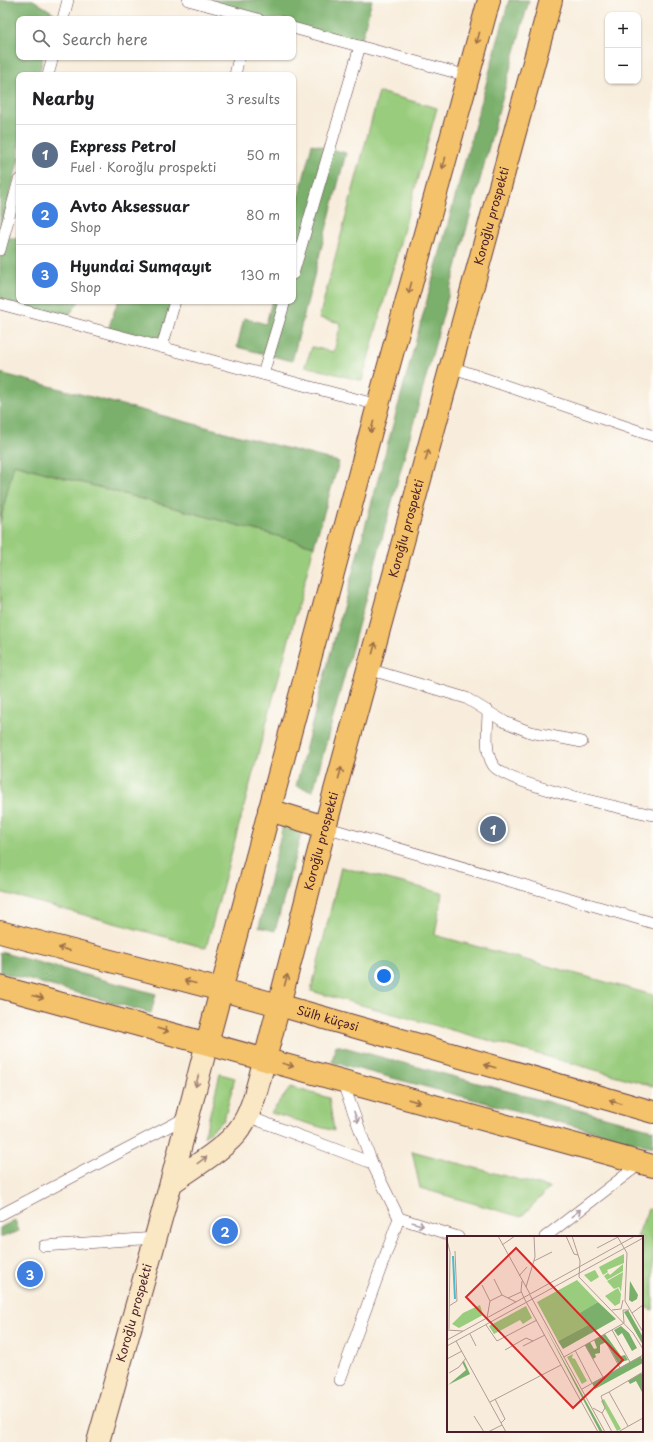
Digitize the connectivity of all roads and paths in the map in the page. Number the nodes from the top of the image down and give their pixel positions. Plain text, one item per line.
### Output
1 (68, 0) edge
2 (188, 0) edge
3 (489, 0) edge
4 (551, 0) edge
5 (64, 16) edge
6 (246, 16) edge
7 (296, 29) edge
8 (360, 46) junction
9 (52, 60) edge
10 (238, 60) edge
11 (49, 72) edge
12 (236, 72) edge
13 (468, 76) junction
14 (16, 191) edge
15 (0, 250) edge
16 (296, 264) edge
17 (0, 304) edge
18 (174, 304) edge
19 (284, 304) edge
20 (162, 347) junction
21 (451, 367) junction
22 (263, 374) junction
23 (378, 405) junction
24 (653, 436) edge
25 (368, 669) junction
26 (488, 711) junction
27 (582, 742) dead end
28 (269, 810) junction
29 (653, 815) edge
30 (325, 827) junction
31 (653, 923) edge
32 (0, 932) edge
33 (0, 987) edge
34 (220, 990) junction
35 (279, 1005) junction
36 (207, 1043) junction
37 (265, 1059) junction
38 (342, 1081) junction
39 (653, 1112) edge
40 (247, 1116) junction
41 (188, 1117) junction
42 (372, 1163) junction
43 (647, 1164) edge
44 (170, 1183) junction
45 (0, 1215) edge
46 (399, 1218) junction
47 (455, 1236) edge
48 (546, 1236) edge
49 (155, 1238) junction
50 (44, 1246) dead end
51 (340, 1380) dead end
52 (98, 1442) edge

1 - 5 lane
2 - 6 lane
3 -> 13 main road
4 - 21 main road, Koroğlu prospekti
7 - 8 lane
8 - 13 lane
8 - 16 lane
9 - 11 lane
10 - 12 lane
13 -> 23 main road
14 - 15 lane
17 - 20 lane
18 - 20 lane
19 - 22 lane
20 - 22 lane
21 - 24 lane
25 -> 21 main road, Koroğlu prospekti
22 - 23 lane
23 -> 28 main road
25 - 26 lane
30 -> 25 main road, Koroğlu prospekti
26 - 27 lane
26 - 29 lane
28 - 30 main road
28 - 34 main road
30 - 31 lane
35 -> 30 main road, Koroğlu prospekti
34 -> 32 main road, Sülh küçəsi
33 -> 36 main road
34 - 35 main road, Sülh küçəsi
34 - 36 main road
35 - 37 main road, Koroğlu prospekti
39 -> 35 main road, Sülh küçəsi
36 - 37 main road
36 -> 41 street, Koroğlu prospekti
37 -> 38 main road
37 - 40 street
38 -> 42 lane
38 -> 43 main road
40 - 42 lane
44 -> 40 street
41 - 44 street, Koroğlu prospekti
41 - 45 lane
42 - 46 lane
48 -> 43 lane
44 - 49 street, Koroğlu prospekti
46 -> 47 lane
46 - 51 lane
49 - 50 lane
49 - 52 street, Koroğlu prospekti

